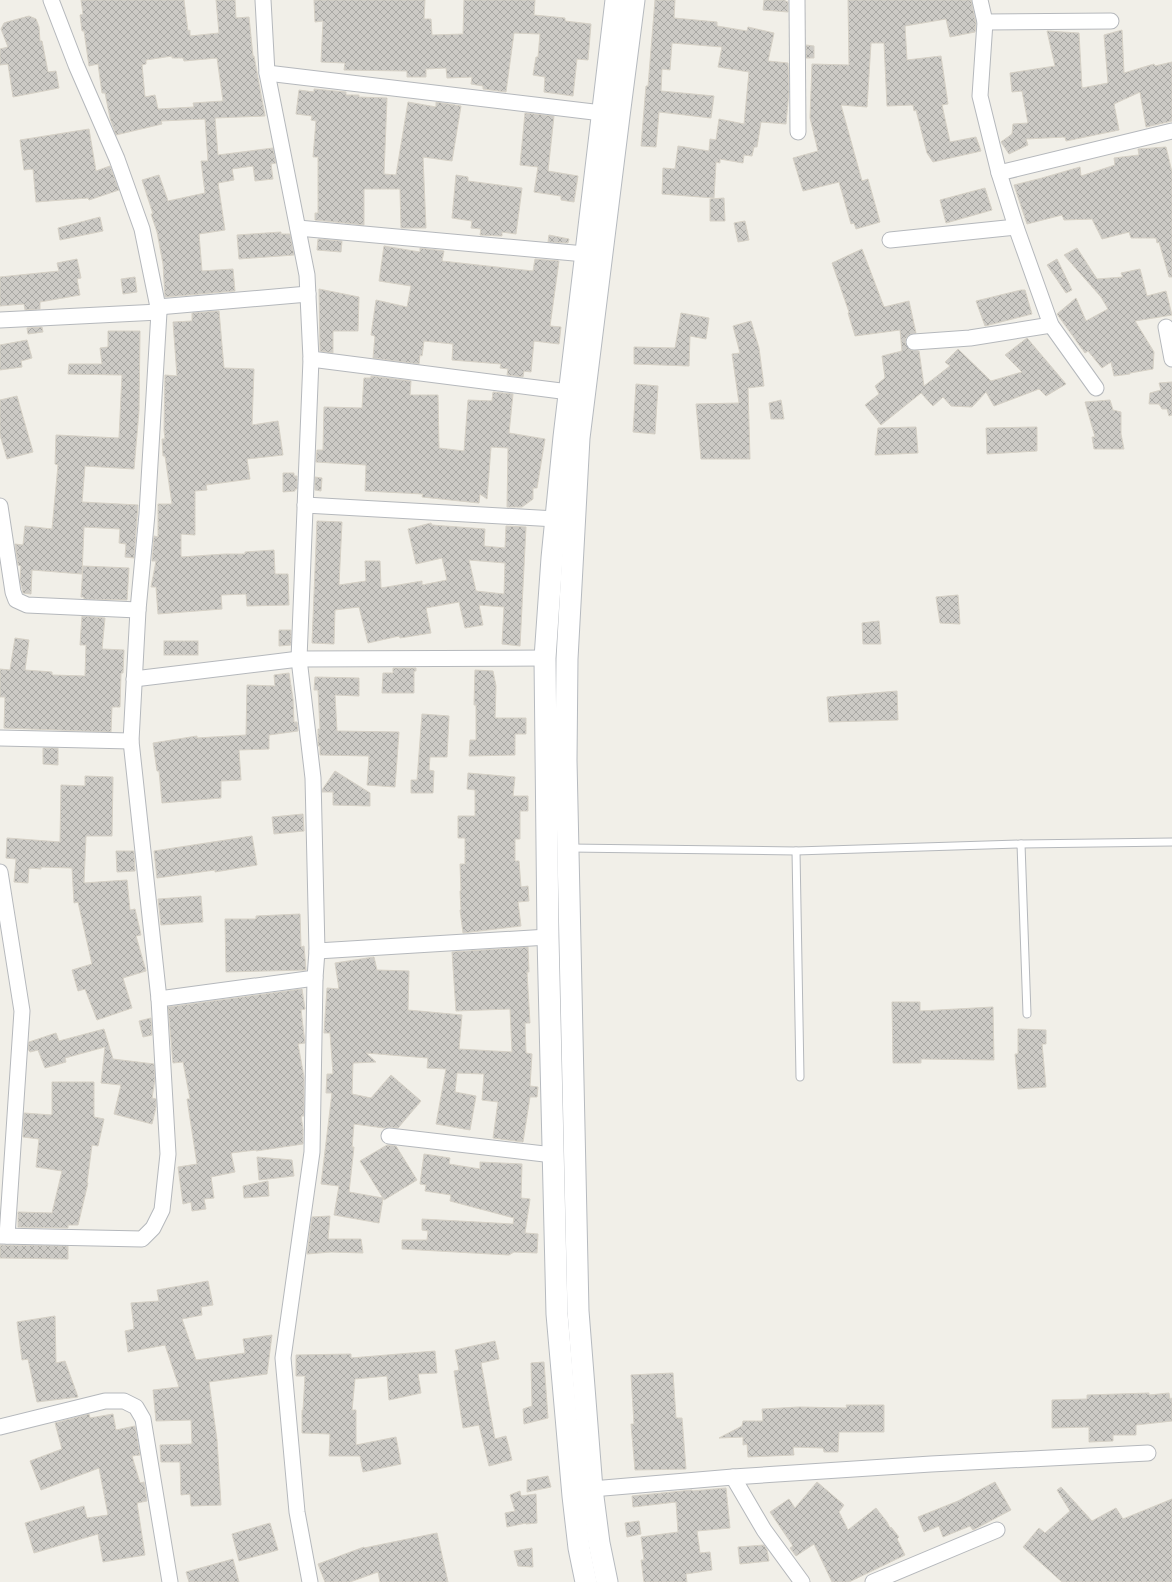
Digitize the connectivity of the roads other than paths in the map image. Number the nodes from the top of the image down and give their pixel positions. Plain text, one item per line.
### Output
1 (51, 0) edge
2 (263, 0) edge
3 (616, 0) edge
4 (634, 0) edge
5 (797, 0) edge
6 (980, 0) edge
7 (1111, 21) dead end
8 (984, 22) junction
9 (267, 73) junction
10 (602, 113) junction
11 (1172, 131) edge
12 (798, 132) dead end
13 (999, 173) junction
14 (1016, 227) junction
15 (298, 228) junction
16 (890, 240) dead end
17 (585, 254) junction
18 (308, 294) junction
19 (159, 310) junction
20 (0, 320) edge
21 (1051, 324) junction
22 (1166, 327) dead end
23 (914, 342) dead end
24 (310, 359) junction
25 (1172, 359) edge
26 (1096, 388) dead end
27 (569, 392) junction
28 (305, 505) junction
29 (0, 506) edge
30 (556, 519) junction
31 (138, 610) junction
32 (545, 658) junction
33 (299, 659) junction
34 (134, 679) junction
35 (0, 738) edge
36 (132, 742) junction
37 (1172, 842) edge
38 (1021, 844) junction
39 (568, 848) junction
40 (796, 851) junction
41 (0, 872) edge
42 (548, 937) junction
43 (317, 951) junction
44 (315, 978) junction
45 (159, 999) junction
46 (1027, 1014) dead end
47 (800, 1077) dead end
48 (389, 1136) dead end
49 (553, 1155) junction
50 (4, 1236) edge
51 (0, 1427) edge
52 (1148, 1453) dead end
53 (734, 1478) junction
54 (592, 1489) junction
55 (997, 1530) dead end
56 (170, 1582) edge
57 (310, 1582) edge
58 (586, 1582) edge
59 (607, 1582) edge
60 (802, 1582) edge
61 (873, 1582) edge

1 - 19 street
2 - 9 street
3 - 10 main road
4 - 39 main road
5 - 12 street
6 - 8 street
7 - 8 street
8 - 13 street
9 - 10 street
9 - 15 street
10 - 17 main road
11 - 13 street
13 - 14 street
14 - 16 street
14 - 21 street
15 - 17 street
15 - 18 street
17 - 27 main road
18 - 19 street
18 - 24 street
19 - 20 street
19 - 31 street
21 - 23 street
21 - 26 street
22 - 25 street
24 - 27 street
24 - 28 street
27 - 30 main road
28 - 30 street
28 - 33 street
29 - 31 street
30 - 32 main road
31 - 34 street
32 - 33 street
32 - 42 main road
33 - 34 street
33 - 43 street
34 - 36 street
35 - 36 street
36 - 45 street
37 - 38 lane
38 - 40 lane
38 - 46 lane
39 - 40 lane
39 - 54 main road
40 - 47 lane
41 - 50 street
42 - 43 street
42 - 49 main road
43 - 44 street
44 - 45 street
44 - 57 street
45 - 50 street
48 - 49 street
49 - 58 main road
51 - 56 street
52 - 53 street
53 - 54 street
53 - 60 street
54 - 59 main road
55 - 61 street

